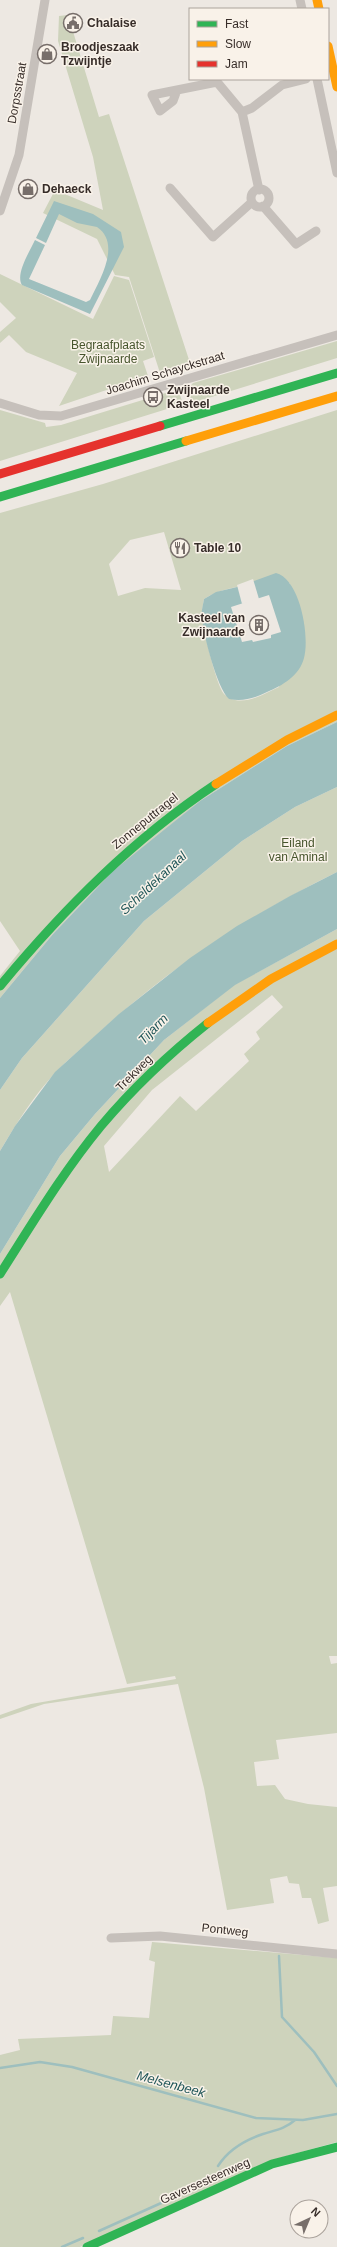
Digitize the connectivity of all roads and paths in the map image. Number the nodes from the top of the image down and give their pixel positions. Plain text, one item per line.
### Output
1 (45, 0) edge
2 (329, 58) edge
3 (330, 69) edge
4 (302, 80) edge
5 (316, 80) edge
6 (337, 87) edge
7 (177, 90) dead end
8 (242, 112) junction
9 (337, 173) edge
10 (170, 188) dead end
11 (259, 190) junction
12 (252, 202) junction
13 (263, 206) junction
14 (0, 211) edge
15 (316, 231) dead end
16 (337, 335) edge
17 (337, 373) edge
18 (337, 396) edge
19 (0, 403) edge
20 (0, 474) edge
21 (0, 497) edge
22 (337, 714) edge
23 (337, 944) edge
24 (0, 986) edge
25 (0, 1274) edge
26 (111, 1938) dead end
27 (337, 1954) edge
28 (337, 2147) edge
29 (87, 2247) edge

1 - 14 street, Dorpsstraat
2 - 3 main road
3 - 6 main road
4 - 8 street
5 - 9 street
7 - 8 street
8 - 11 street
10 - 12 street
11 - 12 street
11 - 13 street
12 - 13 street
13 - 15 street
16 - 19 street, Joachim Schayckstraat
17 - 20 main road
18 - 21 main road
22 - 24 main road, Zonneputtragel
23 - 25 main road, Trekweg
26 - 27 street, Pontweg
28 - 29 main road, Gaversesteenweg

